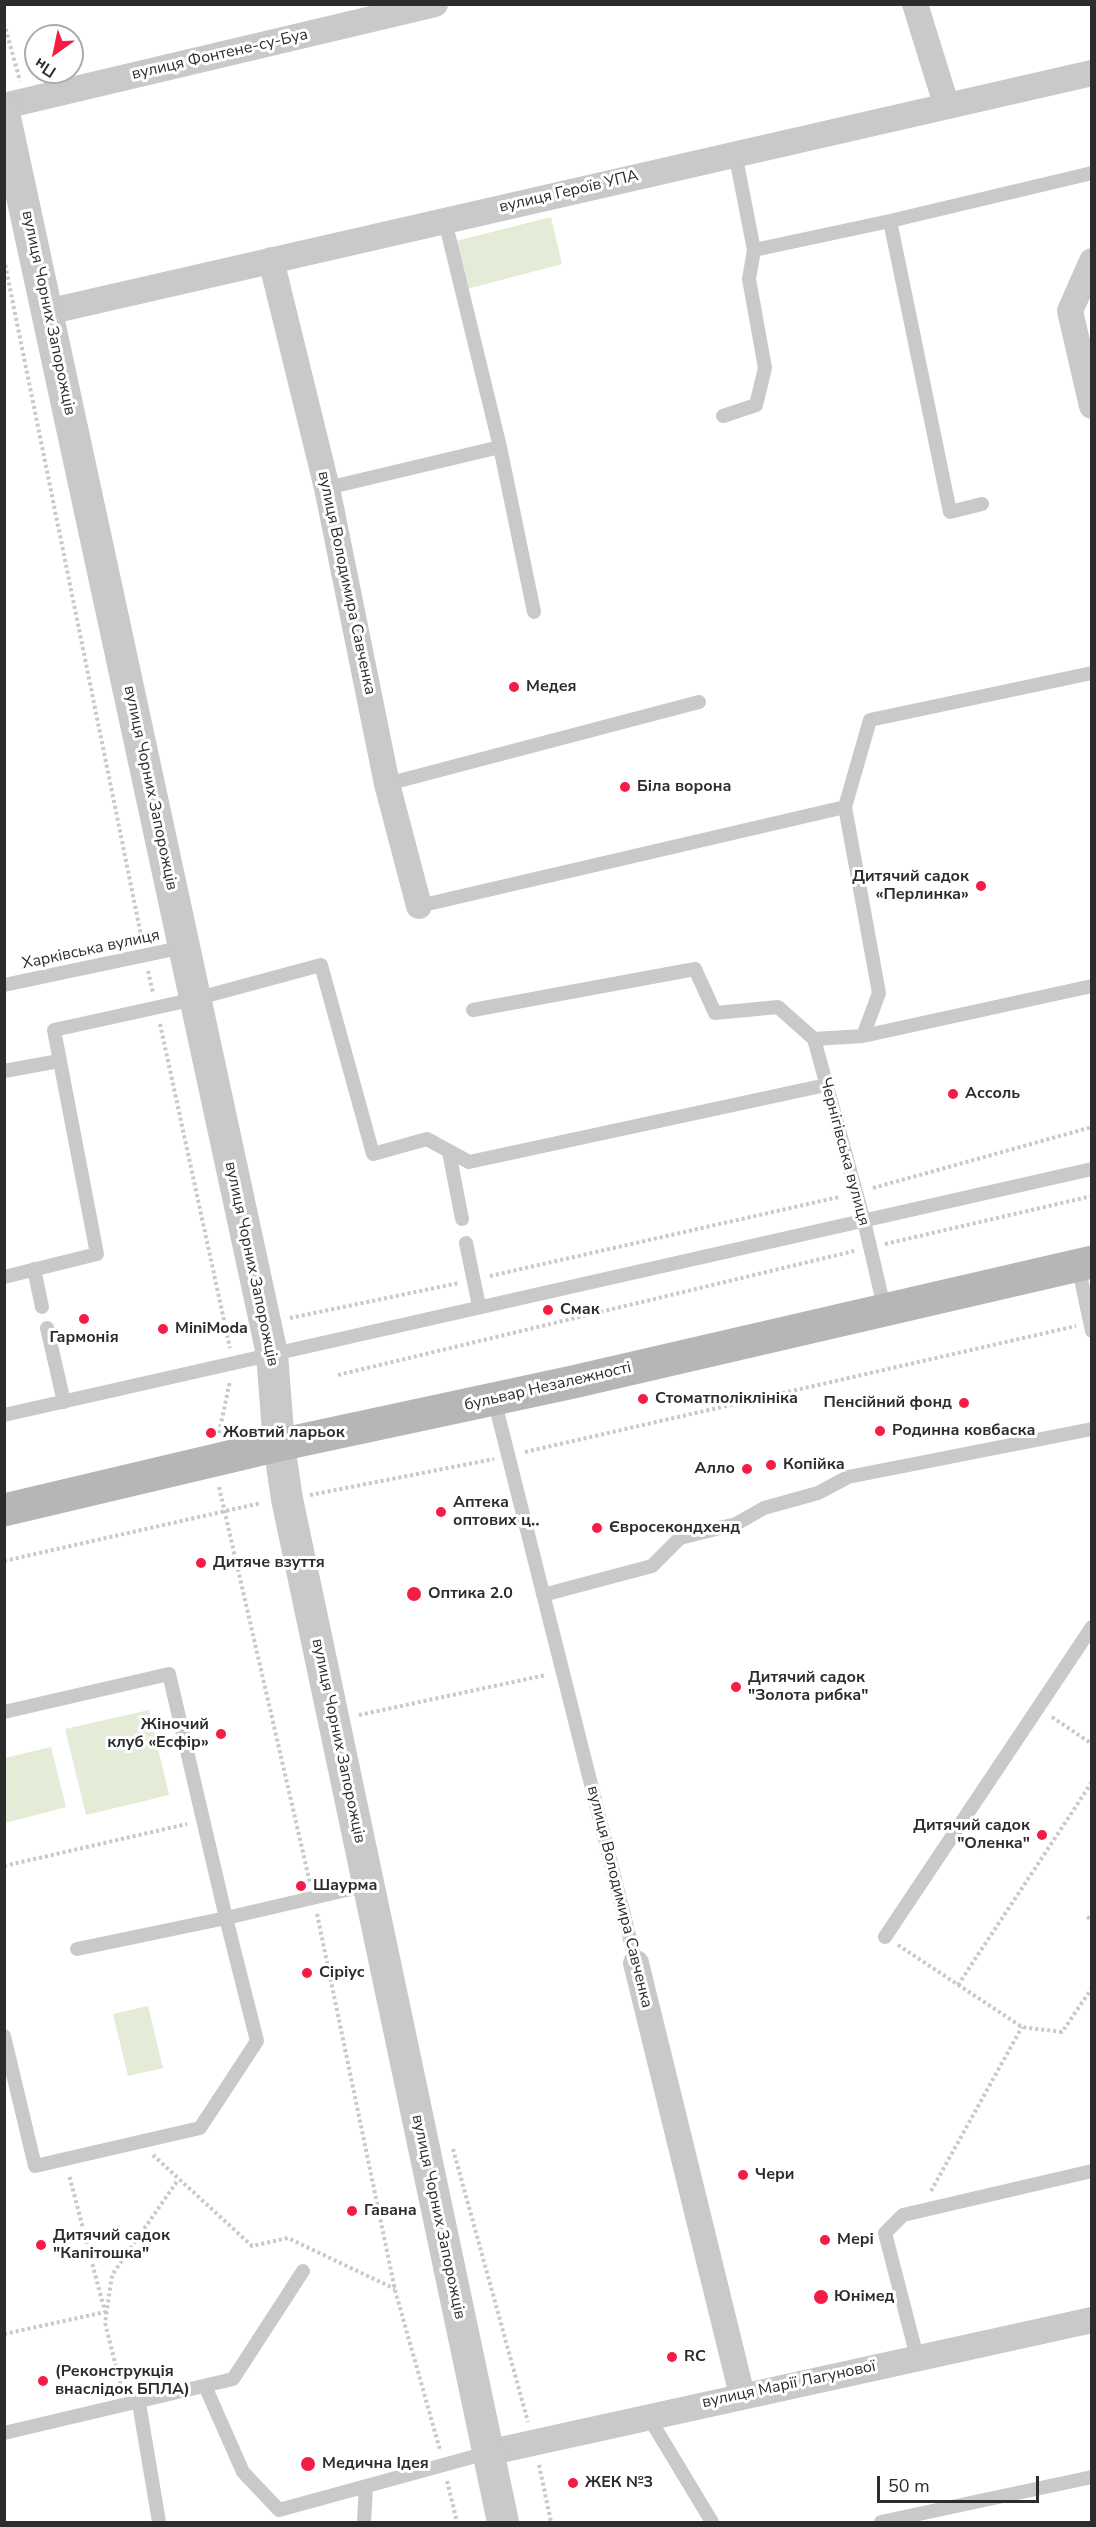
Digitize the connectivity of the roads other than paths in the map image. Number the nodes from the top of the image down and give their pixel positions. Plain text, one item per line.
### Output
1 (435, 4) edge
2 (915, 4) edge
3 (1091, 77) edge
4 (946, 104) junction
5 (4, 106) edge
6 (4, 113) edge
7 (735, 153) junction
8 (1092, 173) edge
9 (445, 221) junction
10 (890, 221) junction
11 (754, 250) junction
12 (271, 260) junction
13 (1092, 261) edge
14 (47, 312) junction
15 (1092, 406) edge
16 (723, 416) dead end
17 (500, 447) junction
18 (327, 488) junction
19 (981, 504) dead end
20 (534, 612) dead end
21 (1092, 673) edge
22 (699, 702) dead end
23 (387, 784) junction
24 (845, 807) junction
25 (419, 906) joint
26 (184, 947) junction
27 (4, 985) edge
28 (1092, 986) edge
29 (195, 999) junction
30 (473, 1010) dead end
31 (863, 1036) junction
32 (814, 1040) junction
33 (59, 1061) junction
34 (4, 1071) edge
35 (826, 1085) junction
36 (449, 1152) junction
37 (1092, 1169) edge
38 (462, 1219) dead end
39 (864, 1221) junction
40 (466, 1243) dead end
41 (1085, 1264) edge
42 (34, 1269) junction
43 (4, 1276) edge
44 (479, 1306) junction
45 (42, 1307) dead end
46 (885, 1311) junction
47 (1090, 1327) edge
48 (47, 1328) dead end
49 (272, 1354) junction
50 (494, 1399) junction
51 (64, 1402) junction
52 (4, 1415) edge
53 (1092, 1429) edge
54 (279, 1445) junction
55 (4, 1510) edge
56 (543, 1594) junction
57 (1092, 1627) edge
58 (4, 1712) edge
59 (368, 1885) junction
60 (226, 1918) junction
61 (885, 1937) road end
62 (77, 1949) dead end
63 (636, 1963) joint
64 (4, 2036) edge
65 (1092, 2171) edge
66 (303, 2271) dead end
67 (1092, 2320) edge
68 (917, 2357) junction
69 (205, 2386) junction
70 (742, 2395) junction
71 (133, 2404) junction
72 (648, 2416) junction
73 (4, 2433) edge
74 (487, 2453) junction
75 (1092, 2477) edge
76 (366, 2486) junction
77 (159, 2523) edge
78 (364, 2523) edge
79 (503, 2523) edge
80 (712, 2523) edge
81 (881, 2523) edge

1 - 5 street, вулиця Фонтене-су-Буа
2 - 4 street
3 - 4 street, вулиця Героїв УПА
4 - 7 street, вулиця Героїв УПА
6 - 14 street, вулиця Чорних Запорожців
7 - 9 street, вулиця Героїв УПА
7 - 11 lane
8 - 10 lane
9 - 12 street, вулиця Героїв УПА
9 - 17 lane
10 - 11 lane
10 - 19 lane
11 - 16 lane
12 - 14 street, вулиця Героїв УПА
12 - 18 street, вулиця Володимира Савченка
13 - 15 street
14 - 26 street, вулиця Чорних Запорожців
17 - 18 lane
17 - 20 lane
18 - 23 street, вулиця Володимира Савченка
21 - 24 lane
22 - 23 lane
23 - 25 street, вулиця Володимира Савченка
24 - 25 lane
24 - 31 lane
26 - 27 lane, Харківська вулиця
26 - 29 street, вулиця Чорних Запорожців
28 - 31 lane
29 - 33 lane
29 - 36 lane
29 - 49 street, вулиця Чорних Запорожців
30 - 32 lane
31 - 32 lane
32 - 35 lane, Чернігівська вулиця
33 - 34 lane
33 - 42 lane
35 - 36 lane
35 - 39 lane, Чернігівська вулиця
36 - 38 lane
37 - 39 lane
39 - 44 lane
39 - 46 lane, Чернігівська вулиця
40 - 44 lane
41 - 46 main road, бульвар Незалежності
41 - 47 lane
42 - 43 lane
42 - 45 lane
44 - 49 lane
46 - 50 main road, бульвар Незалежності
48 - 51 lane
49 - 51 lane
49 - 54 street, вулиця Чорних Запорожців
50 - 54 main road, бульвар Незалежності
50 - 56 lane, вулиця Володимира Савченка
51 - 52 lane
53 - 56 lane
54 - 55 main road, бульвар Незалежності
54 - 59 street, вулиця Чорних Запорожців
56 - 63 lane, вулиця Володимира Савченка
57 - 61 lane
58 - 60 lane
59 - 60 lane
59 - 74 street, вулиця Чорних Запорожців
60 - 62 lane
60 - 64 lane
63 - 70 street, вулиця Володимира Савченка
65 - 68 lane
66 - 69 lane
67 - 68 street, вулиця Марії Лагунової
68 - 70 street, вулиця Марії Лагунової
69 - 71 lane
69 - 76 lane
70 - 72 street, вулиця Марії Лагунової
71 - 73 lane
71 - 77 lane
72 - 74 street, вулиця Марії Лагунової
72 - 80 lane
74 - 76 lane
74 - 79 street, вулиця Чорних Запорожців
75 - 81 lane
76 - 78 lane

